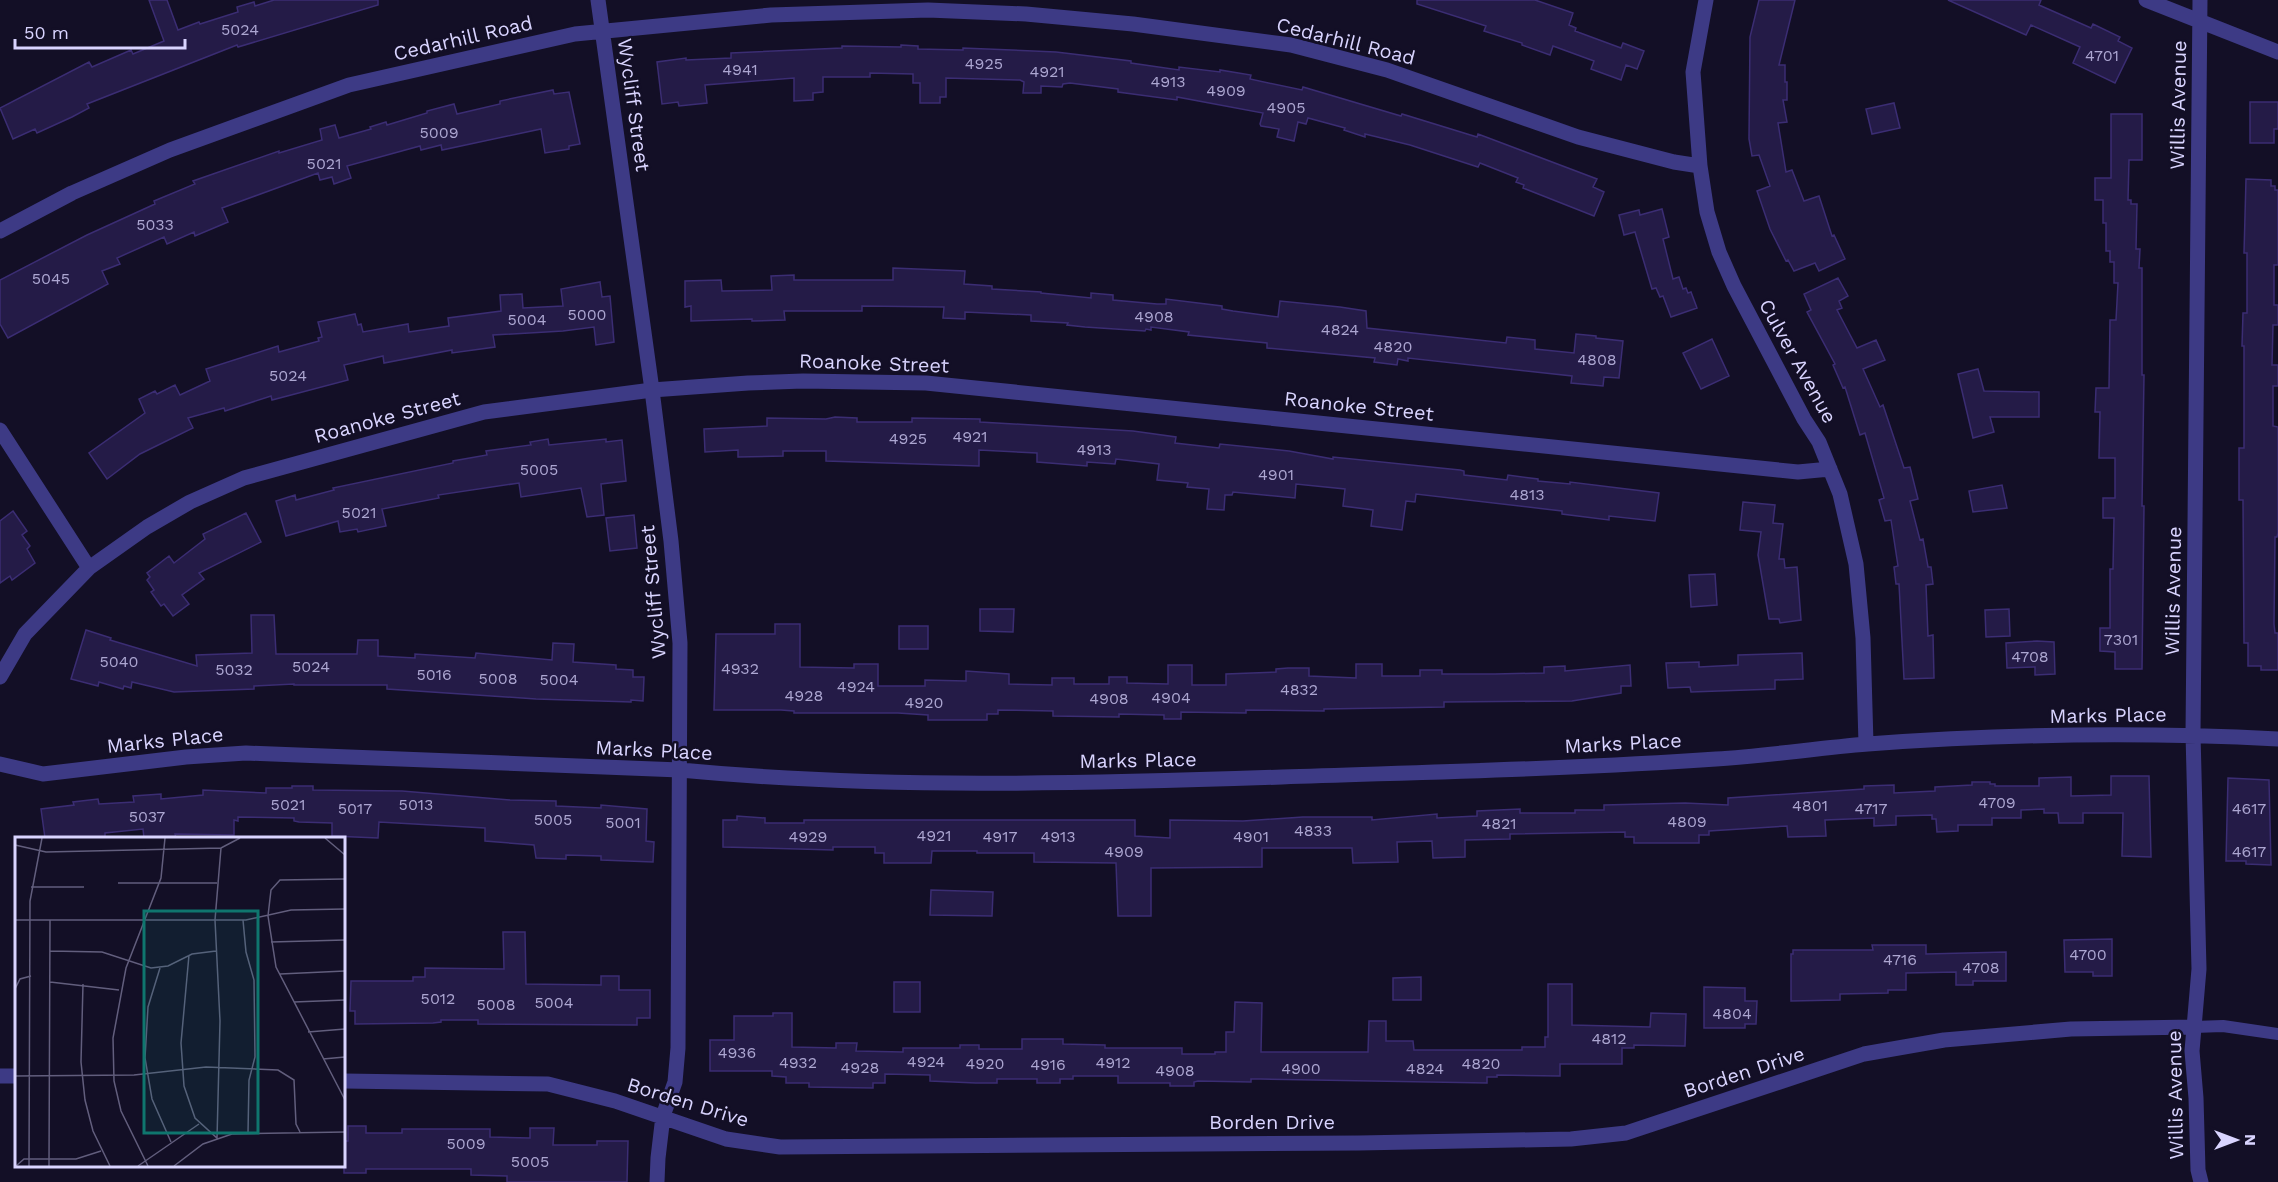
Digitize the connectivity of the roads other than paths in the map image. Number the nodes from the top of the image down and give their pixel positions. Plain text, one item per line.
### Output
1 (598, 0) edge
2 (1706, 0) edge
3 (2146, 0) edge
4 (2200, 0) edge
5 (2200, 22) junction
6 (602, 30) junction
7 (2278, 52) edge
8 (1700, 166) junction
9 (0, 231) edge
10 (652, 390) junction
11 (0, 430) edge
12 (1830, 469) junction
13 (89, 568) junction
14 (0, 677) edge
15 (2193, 734) junction
16 (2278, 739) edge
17 (1866, 744) junction
18 (0, 764) edge
19 (680, 770) junction
20 (2194, 1027) junction
21 (2278, 1034) edge
22 (345, 1081) edge
23 (663, 1116) junction
24 (657, 1182) edge
25 (2201, 1182) edge

1 - 6 street, Wycliff Street
2 - 8 street, Culver Avenue
3 - 5 street
4 - 5 street, Willis Avenue
5 - 7 street
5 - 15 street, Willis Avenue
6 - 8 street, Cedarhill Road
6 - 9 street, Cedarhill Road
6 - 10 street, Wycliff Street
8 - 12 street, Culver Avenue
10 - 12 street, Roanoke Street
10 - 13 street, Roanoke Street
10 - 19 street, Wycliff Street
11 - 13 street
12 - 17 street, Culver Avenue
13 - 14 street, Roanoke Street
15 - 16 street, Marks Place
15 - 17 street, Marks Place
15 - 20 street, Willis Avenue
17 - 19 street, Marks Place
18 - 19 street, Marks Place
19 - 23 street, Wycliff Street
20 - 21 lane
20 - 23 street, Borden Drive
20 - 25 street, Willis Avenue
22 - 23 street, Borden Drive
23 - 24 street, Wycliff Street

